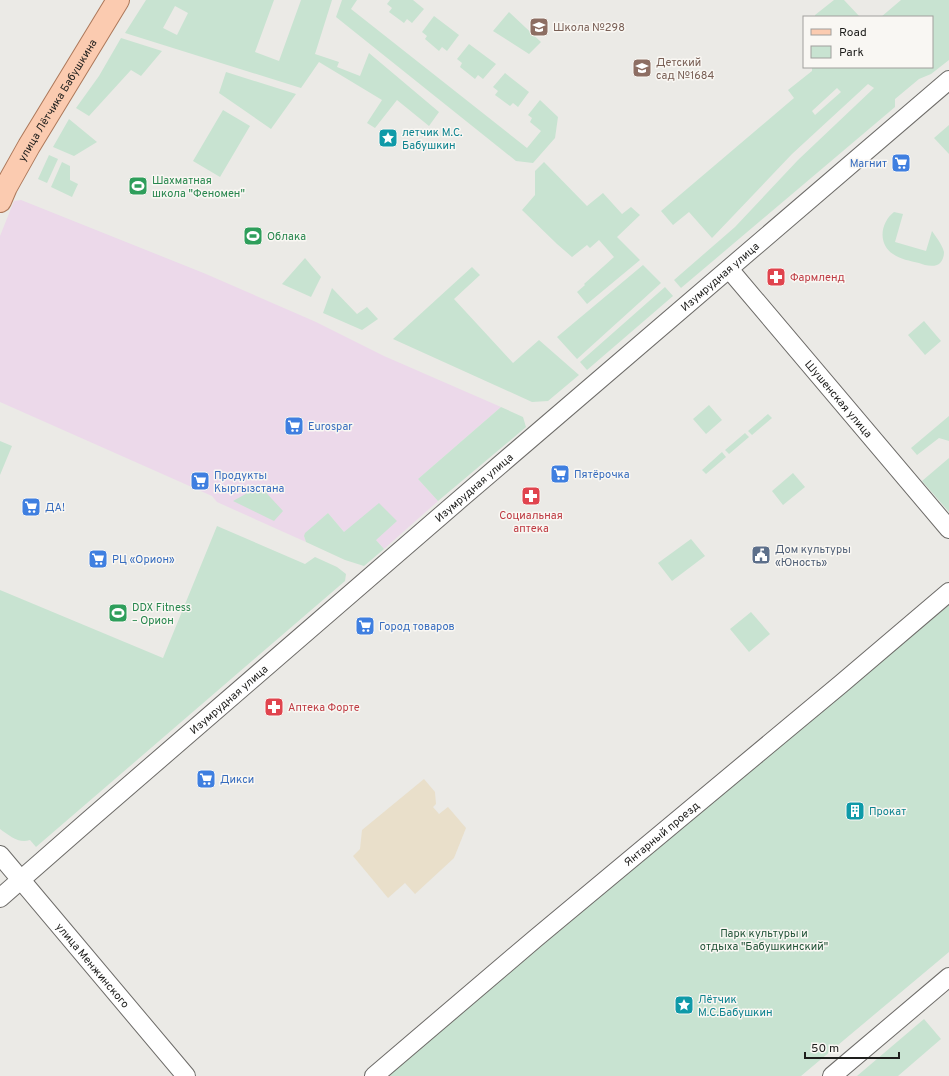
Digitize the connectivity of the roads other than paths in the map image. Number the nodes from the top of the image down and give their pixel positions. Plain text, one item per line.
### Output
1 (118, 0) edge
2 (949, 80) edge
3 (0, 201) edge
4 (729, 269) junction
5 (949, 529) edge
6 (949, 592) edge
7 (0, 855) edge
8 (21, 880) junction
9 (0, 898) edge
10 (949, 977) edge
11 (186, 1076) edge
12 (374, 1076) edge
13 (832, 1076) edge

1 - 3 main road, улица Лётчика Бабушкина
2 - 4 street, Изумрудная улица
4 - 5 street, Шушенская улица
4 - 8 street, Изумрудная улица
6 - 12 street, Янтарный проезд
7 - 8 street, улица Менжинского
8 - 9 street, Изумрудная улица
8 - 11 street, улица Менжинского
10 - 13 street

